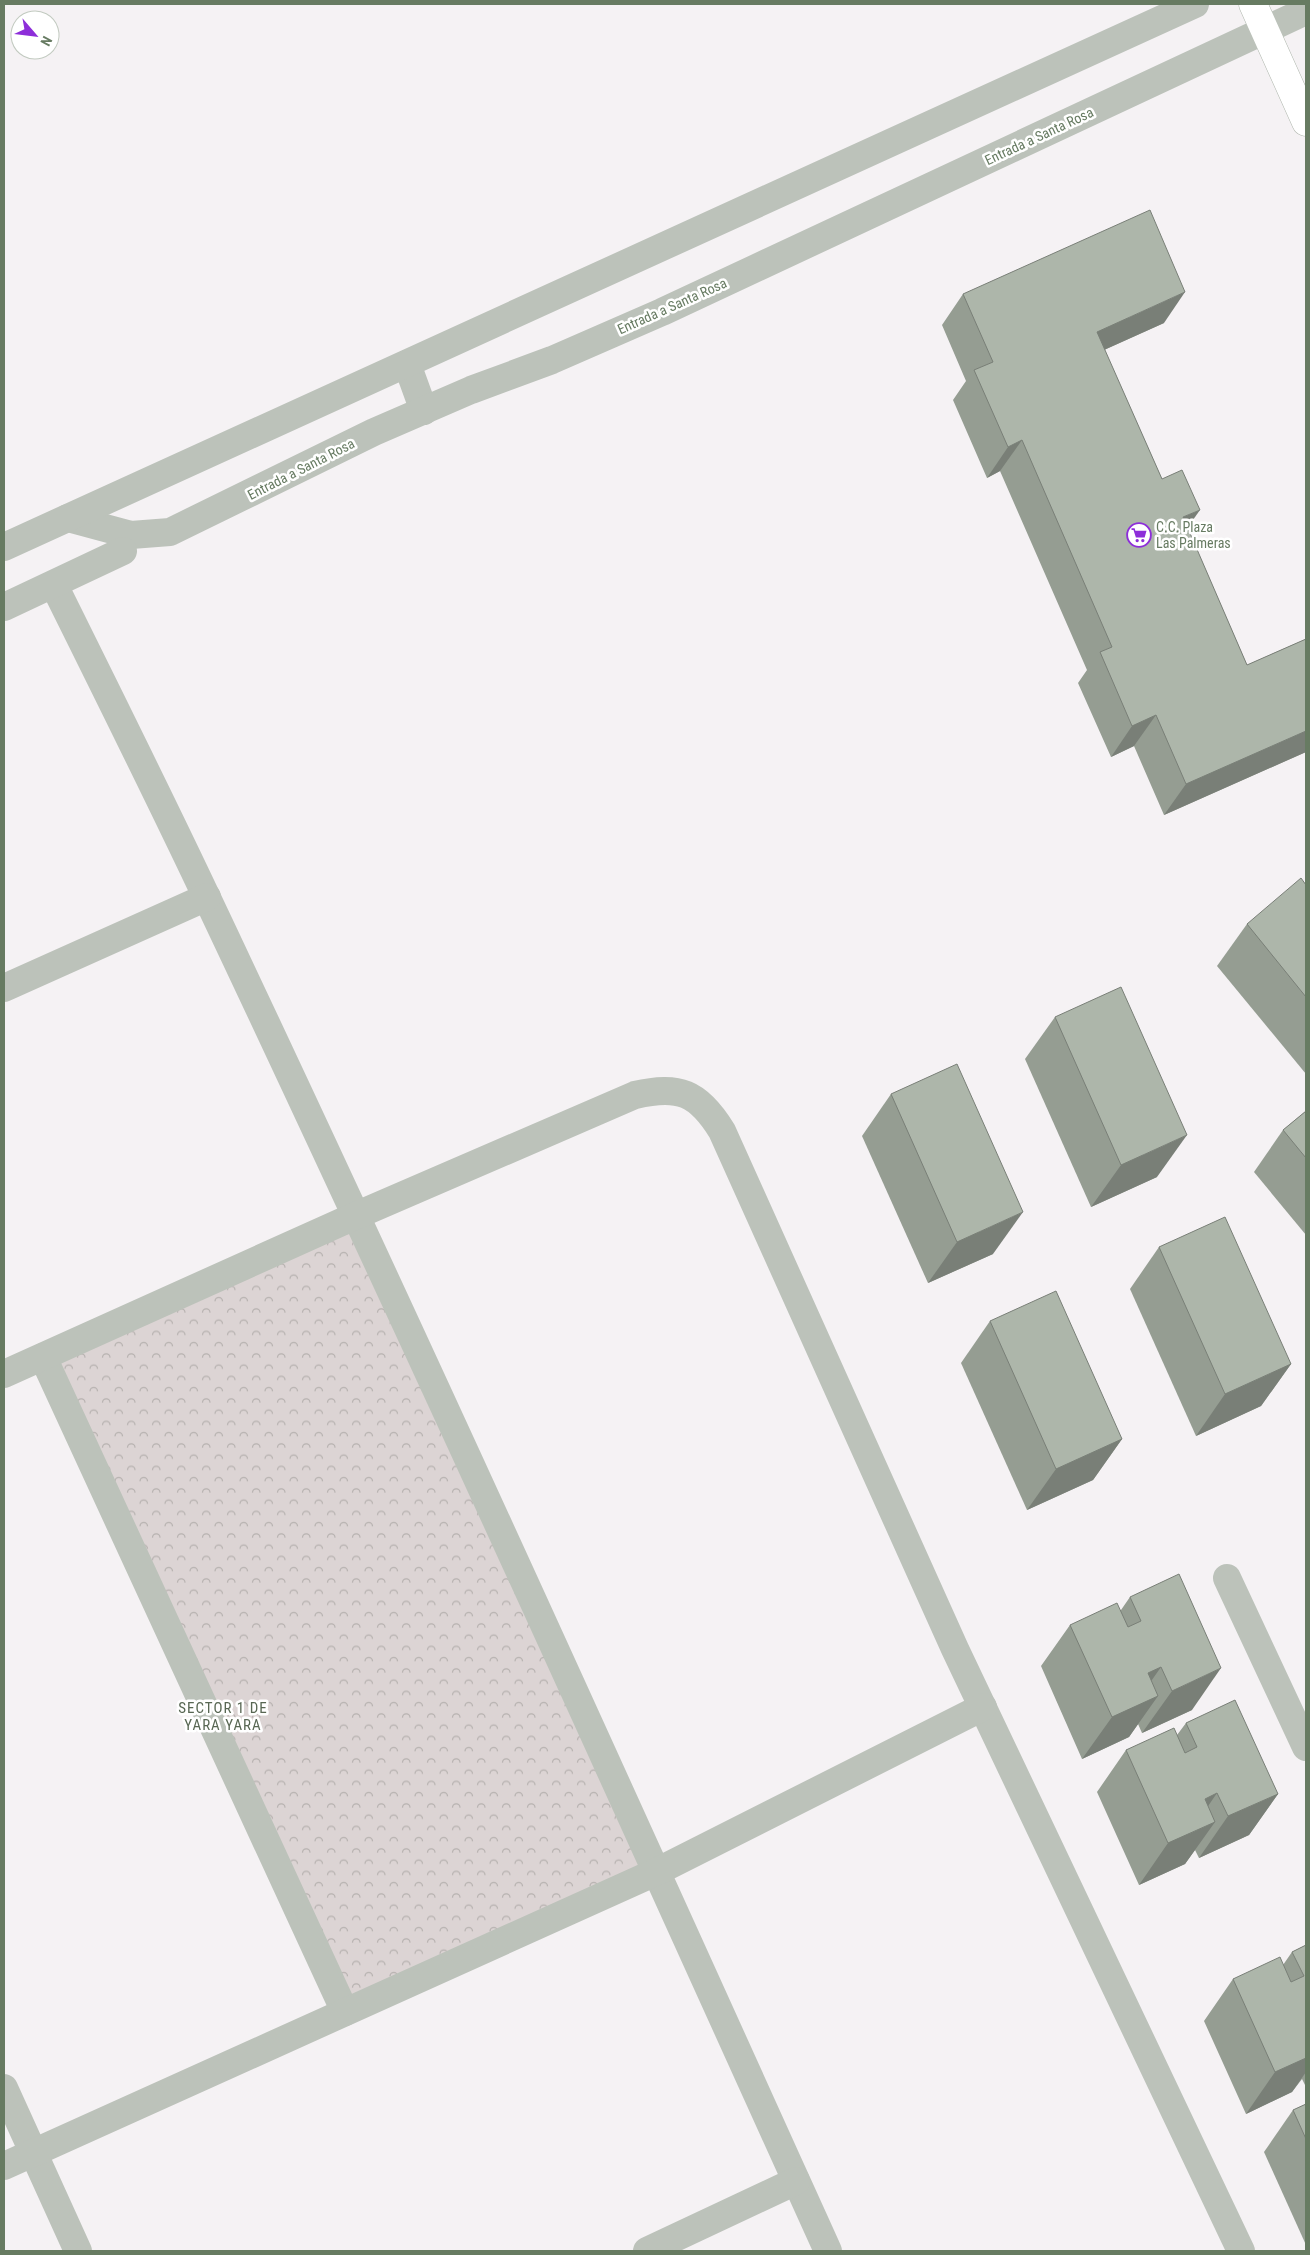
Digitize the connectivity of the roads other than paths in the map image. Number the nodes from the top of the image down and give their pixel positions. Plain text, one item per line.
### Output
1 (1195, 4) edge
2 (1253, 4) edge
3 (1306, 11) edge
4 (1266, 32) junction
5 (1306, 122) edge
6 (407, 364) junction
7 (424, 410) junction
8 (68, 518) junction
9 (4, 548) edge
10 (123, 551) dead end
11 (54, 585) junction
12 (4, 607) edge
13 (207, 898) junction
14 (4, 988) edge
15 (355, 1216) junction
16 (43, 1357) junction
17 (4, 1374) edge
18 (1227, 1578) dead end
19 (983, 1707) junction
20 (1306, 1747) edge
21 (656, 1872) junction
22 (346, 2012) junction
23 (4, 2088) edge
24 (33, 2153) junction
25 (4, 2166) edge
26 (796, 2181) junction
27 (78, 2251) edge
28 (647, 2251) edge
29 (828, 2251) edge
30 (1241, 2251) edge

1 - 6 street
2 - 4 main road
3 - 4 street, Entrada a Santa Rosa
4 - 5 main road
4 - 7 street, Entrada a Santa Rosa
6 - 7 street
6 - 8 street
7 - 8 street, Entrada a Santa Rosa
8 - 9 street
10 - 11 street
11 - 12 street
11 - 13 street
13 - 14 street
13 - 15 street
15 - 16 street
15 - 19 street
15 - 21 street
16 - 17 street
16 - 22 street
18 - 20 street
19 - 21 street
19 - 30 street
21 - 22 street
21 - 26 street
22 - 24 street
23 - 24 street
24 - 25 street
24 - 27 street
26 - 28 street
26 - 29 street

